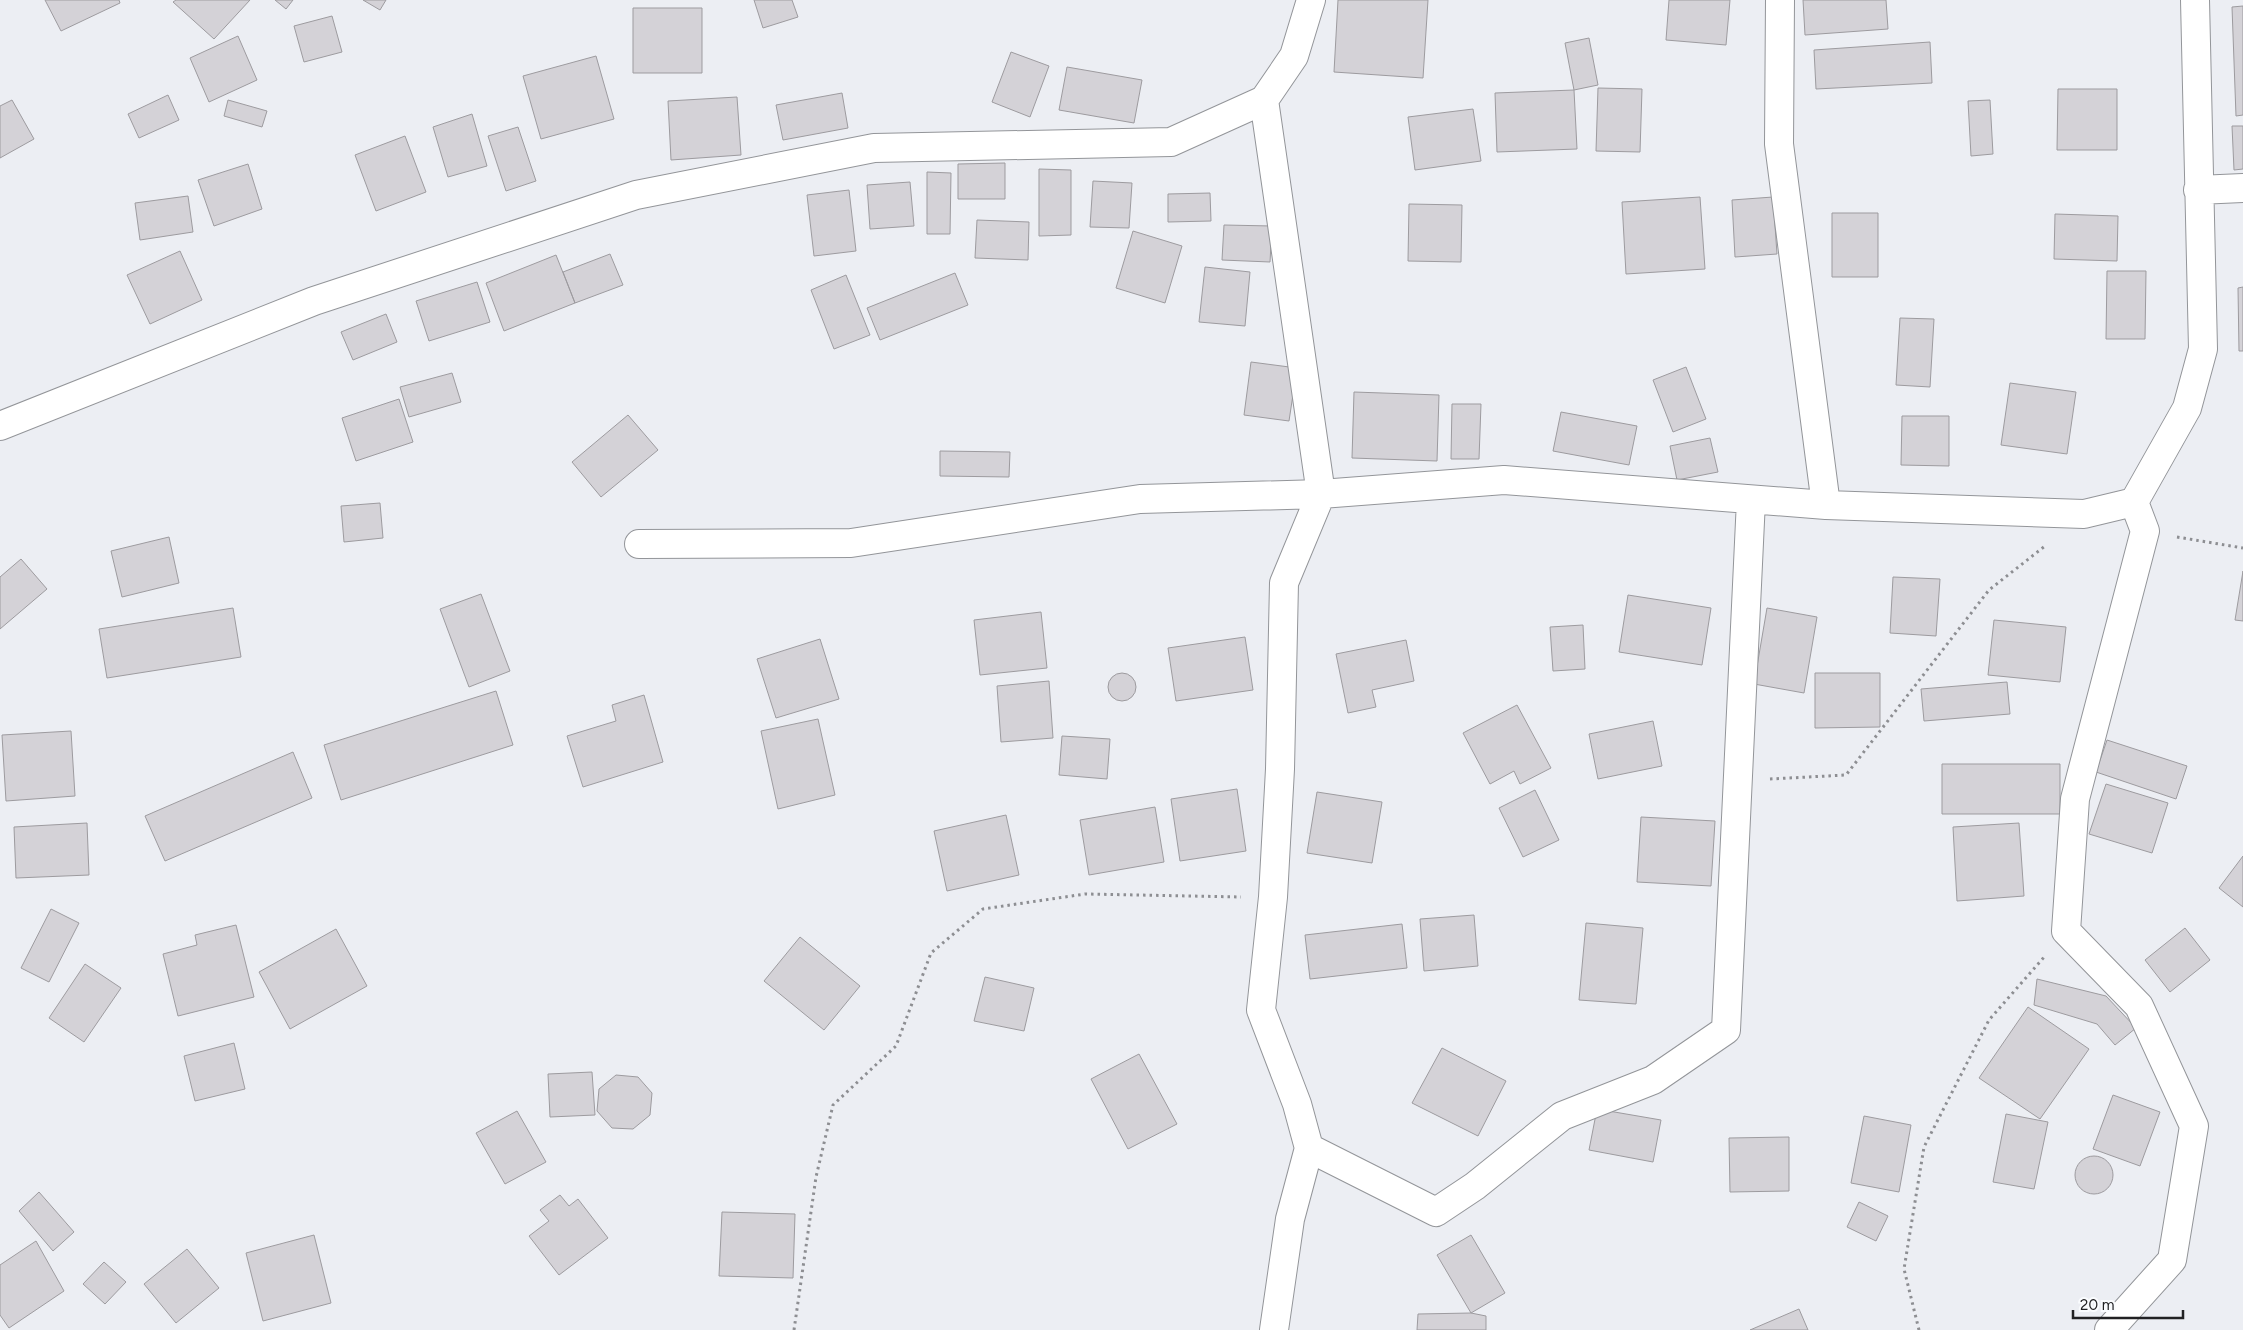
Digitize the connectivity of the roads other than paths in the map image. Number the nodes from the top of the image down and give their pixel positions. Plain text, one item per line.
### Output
1 (1311, 0) edge
2 (1780, 0) edge
3 (2194, 0) edge
4 (1264, 100) junction
5 (2243, 188) edge
6 (2198, 190) junction
7 (0, 426) edge
8 (1320, 494) junction
9 (1751, 500) junction
10 (2134, 502) junction
11 (1826, 505) junction
12 (639, 544) dead end
13 (1309, 1148) junction
14 (1274, 1330) edge
15 (2109, 1330) edge

1 - 4 street
2 - 11 street
3 - 6 street
4 - 7 street
4 - 8 street
5 - 6 street
6 - 10 street
8 - 9 street
8 - 12 street
8 - 13 street
9 - 11 street
9 - 13 street
10 - 11 street
10 - 15 street
13 - 14 street

